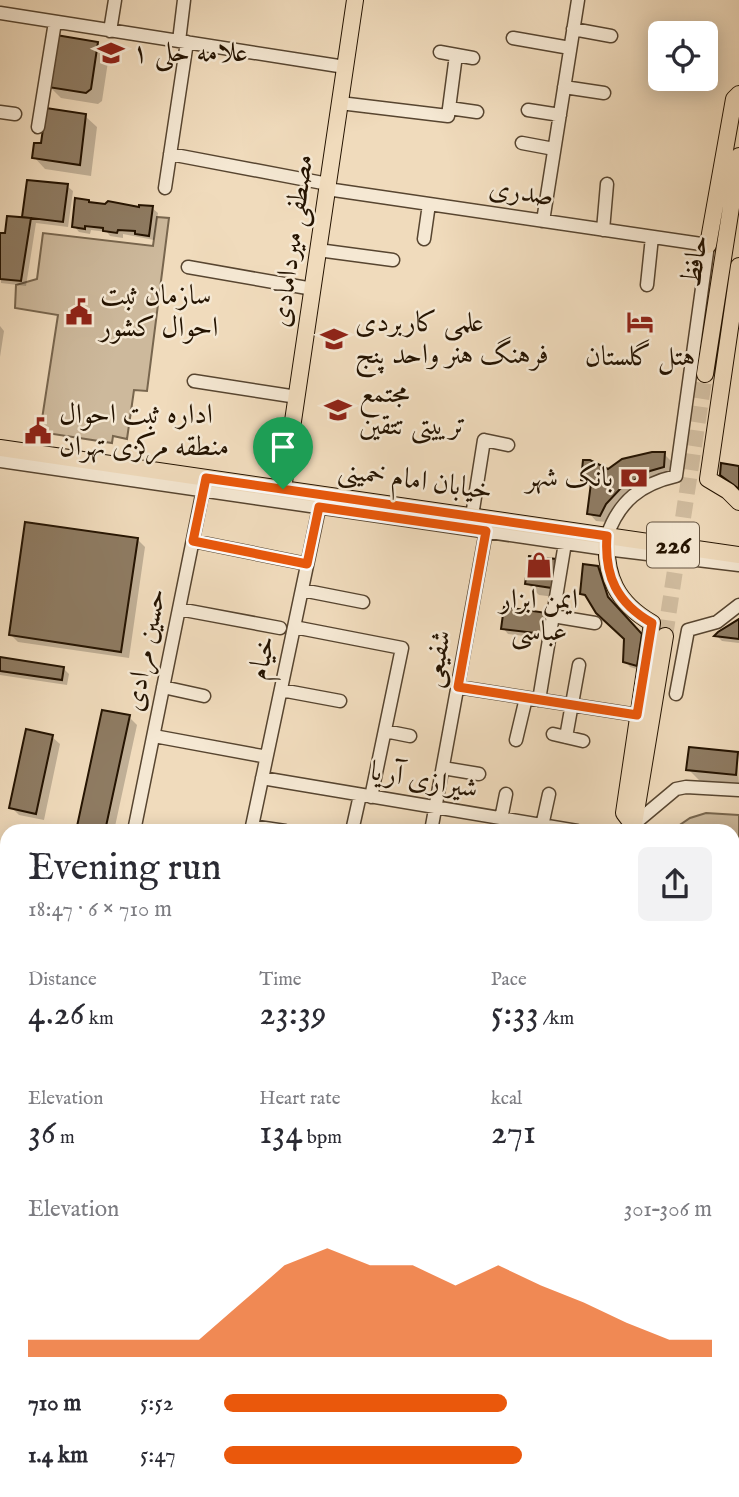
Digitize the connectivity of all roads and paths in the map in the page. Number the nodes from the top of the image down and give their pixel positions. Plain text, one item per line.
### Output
1 (115, 0) edge
2 (184, 0) edge
3 (355, 0) edge
4 (578, 0) edge
5 (0, 13) edge
6 (55, 22) junction
7 (573, 29) junction
8 (110, 30) junction
9 (611, 36) dead end
10 (513, 38) dead end
11 (183, 42) junction
12 (570, 48) junction
13 (440, 52) dead end
14 (456, 55) junction
15 (473, 58) dead end
16 (345, 67) junction
17 (564, 87) junction
18 (604, 93) dead end
19 (739, 94) edge
20 (340, 103) junction
21 (528, 110) dead end
22 (0, 112) edge
23 (448, 112) junction
24 (477, 112) dead end
25 (15, 114) dead end
26 (560, 115) junction
27 (38, 127) dead end
28 (522, 144) dead end
29 (554, 149) junction
30 (170, 154) junction
31 (739, 156) edge
32 (607, 184) dead end
33 (328, 186) junction
34 (165, 188) dead end
35 (429, 204) junction
36 (543, 221) junction
37 (603, 230) junction
38 (652, 237) junction
39 (424, 239) dead end
40 (708, 245) junction
41 (318, 250) junction
42 (393, 260) dead end
43 (739, 266) edge
44 (188, 267) dead end
45 (647, 285) dead end
46 (313, 289) junction
47 (705, 374) tunnel mouth
48 (194, 381) dead end
49 (297, 397) junction
50 (508, 445) dead end
51 (0, 448) edge
52 (0, 461) edge
53 (204, 484) junction
54 (283, 489) junction
55 (321, 501) junction
56 (739, 502) edge
57 (472, 516) junction
58 (487, 525) junction
59 (566, 536) junction
60 (193, 541) junction
61 (607, 542) junction
62 (739, 555) edge
63 (307, 564) junction
64 (739, 565) edge
65 (302, 590) junction
66 (363, 602) dead end
67 (739, 605) edge
68 (179, 609) junction
69 (553, 616) junction
70 (595, 623) dead end
71 (294, 627) junction
72 (280, 628) dead end
73 (665, 636) tunnel mouth
74 (579, 665) dead end
75 (163, 687) junction
76 (458, 687) junction
77 (281, 690) junction
78 (677, 694) dead end
79 (204, 696) dead end
80 (532, 699) junction
81 (340, 701) dead end
82 (572, 706) junction
83 (637, 715) junction
84 (385, 731) junction
85 (154, 736) junction
86 (410, 737) dead end
87 (516, 740) dead end
88 (583, 741) dead end
89 (262, 756) dead end
90 (443, 768) junction
91 (479, 774) dead end
92 (262, 778) junction
93 (739, 790) edge
94 (506, 794) dead end
95 (549, 794) dead end
96 (366, 796) junction
97 (435, 808) junction
98 (504, 823) edge
99 (135, 824) edge
100 (253, 824) edge
101 (355, 824) edge
102 (432, 824) edge
103 (542, 824) edge
104 (631, 824) edge
105 (634, 824) edge
106 (637, 824) edge

1 - 8 street
2 - 11 street
3 - 16 main road, مصطفی میردامادی
4 - 7 street
5 - 6 street
6 - 8 street
6 - 27 street
7 - 9 street
7 - 12 street
8 - 11 street
10 - 12 street
11 - 16 street
11 - 30 street
12 - 17 street
13 - 14 street
14 - 15 street
14 - 23 street
16 - 20 main road, مصطفی میردامادی
17 - 18 street
17 - 26 street
19 - 40 main road
20 - 23 street
20 - 33 main road, مصطفی میردامادی
21 - 26 street
22 - 25 street
23 - 24 street
26 - 29 street
28 - 29 street
29 - 36 street
30 - 33 street, صدری
30 - 34 street
31 - 47 main road, حافظ
32 - 37 street
33 - 35 street, صدری
33 - 41 main road, مصطفی میردامادی
35 - 36 street, صدری
35 - 39 street
36 - 37 street, صدری
37 - 38 street, صدری
38 - 40 street, صدری
38 - 45 street
40 - 61 street
41 - 42 street
41 - 46 main road, مصطفی میردامادی
43 - 56 main road
44 - 46 street
46 - 49 main road, مصطفی میردامادی
48 - 49 street
49 - 54 main road, مصطفی میردامادی
50 - 57 street
51 - 53 main road, خیابان امام خمینی / 226
52 - 53 street
53 - 54 main road, خیابان امام خمینی / 226
53 - 55 street
53 - 60 street, حسین مرادی
54 - 55 main road, خیابان امام خمینی / 226
55 - 57 main road, خیابان امام خمینی / 226
55 - 58 street
55 - 63 street, خیام
57 - 58 main road, خیابان امام خمینی / 226
58 - 59 main road, خیابان امام خمینی / 226
58 - 76 street, شفیعی
59 - 61 main road, خیابان امام خمینی / 226
59 - 69 street
60 - 63 street
60 - 68 street, حسین مرادی
61 - 62 main road, خیابان امام خمینی / 226
61 - 64 street
61 - 83 main road
63 - 65 street, خیام
65 - 66 street
65 - 71 street, خیام
67 - 78 street
68 - 72 street
68 - 75 street, حسین مرادی
69 - 70 street
69 - 80 street
71 - 77 street, خیام
71 - 84 street
73 - 105 main road
74 - 82 street
75 - 79 street
75 - 85 street, حسین مرادی
76 - 80 street
76 - 90 street, شفیعی
77 - 81 street
77 - 92 street, خیام
80 - 82 street
80 - 87 street
82 - 83 street
82 - 88 street
83 - 104 main road
84 - 86 street
84 - 96 street
85 - 89 street
85 - 99 street, حسین مرادی
90 - 91 street
90 - 97 street, شفیعی
92 - 96 street, شیرازی آریا
92 - 100 street, خیام
93 - 106 street
94 - 98 street
95 - 103 street
96 - 97 street, شیرازی آریا
96 - 101 street
97 - 98 street, شیرازی آریا
97 - 102 street, شفیعی

